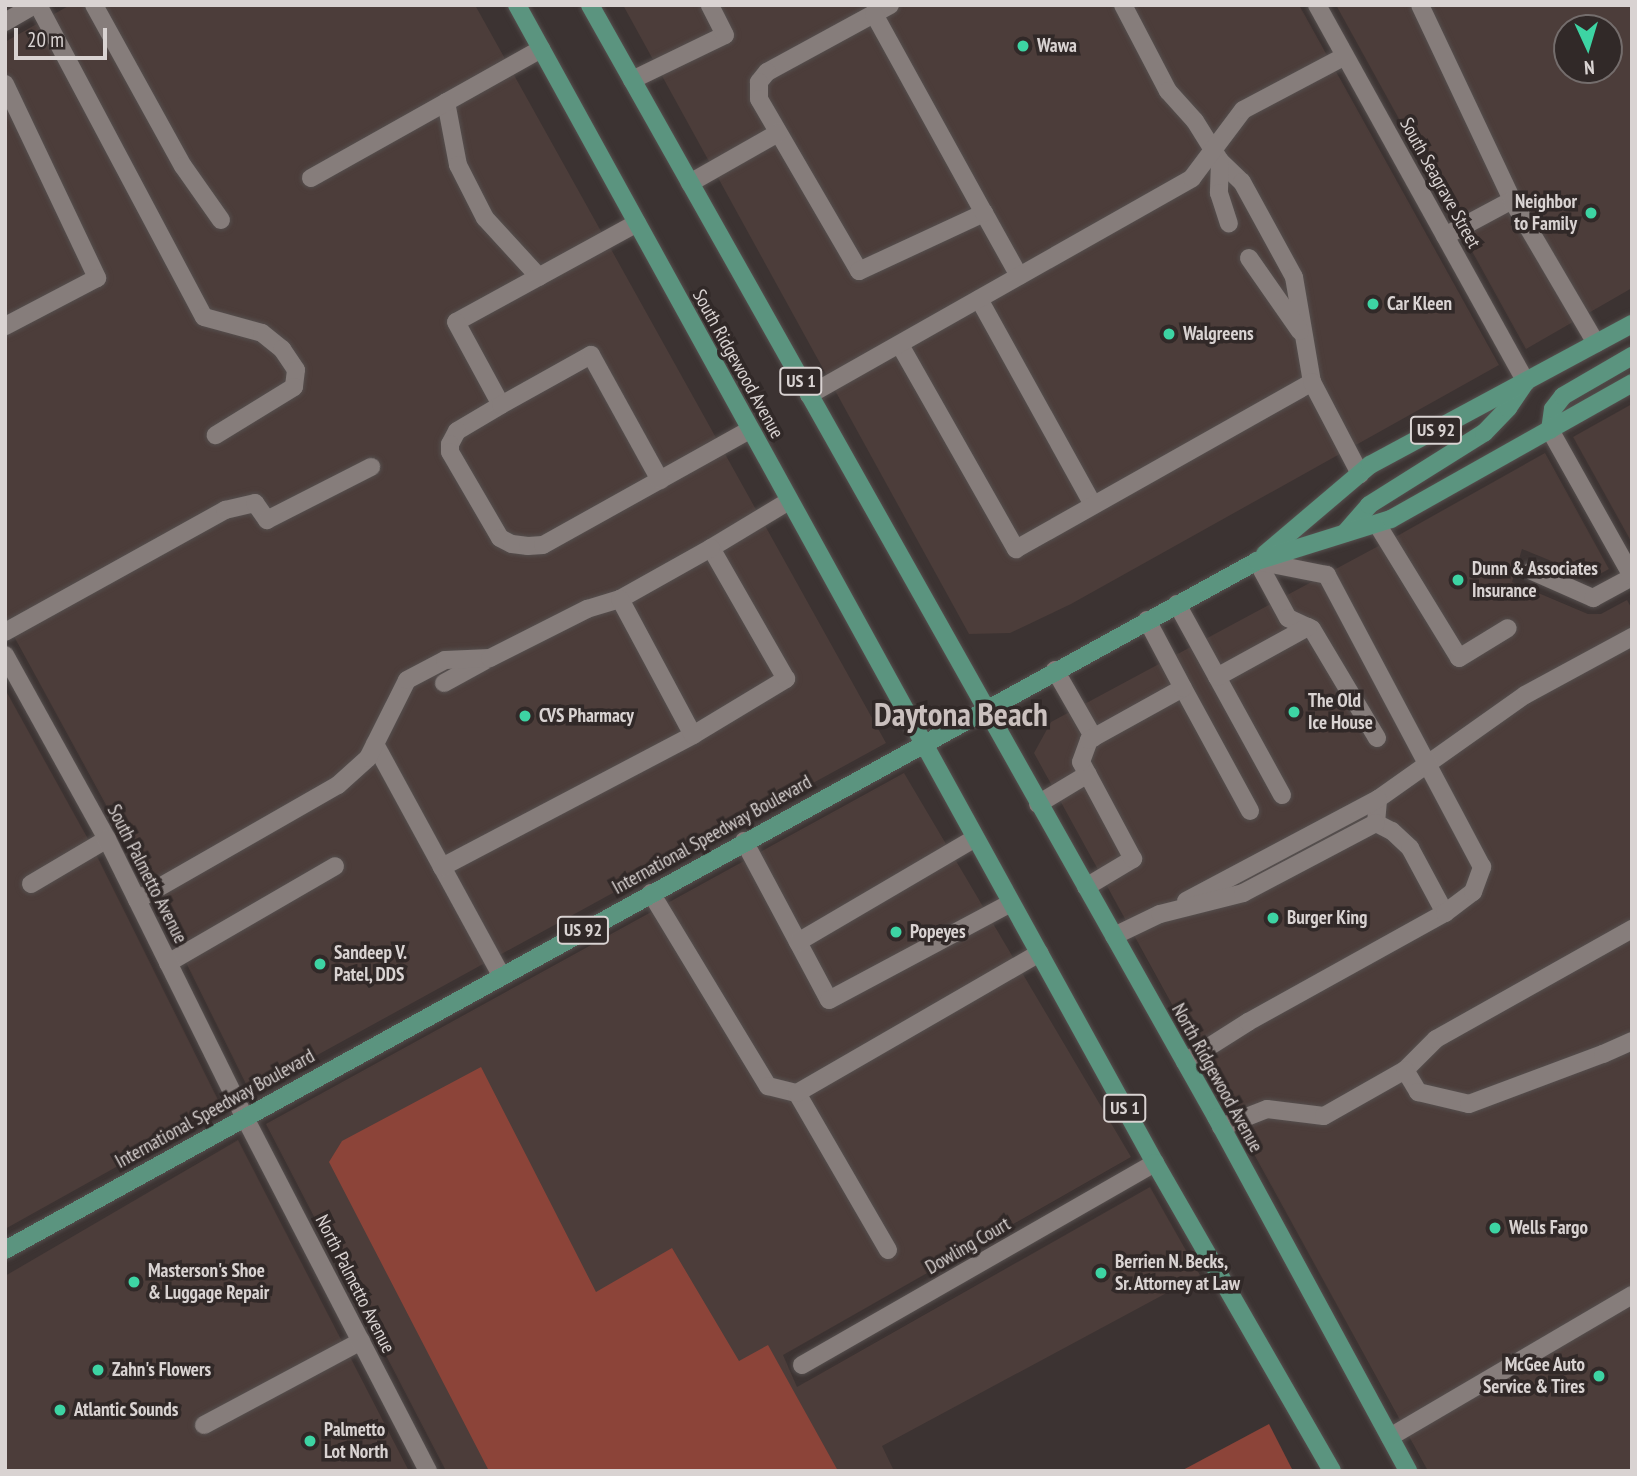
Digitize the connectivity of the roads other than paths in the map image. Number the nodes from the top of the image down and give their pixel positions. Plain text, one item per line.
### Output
1 (36, 5) edge
2 (94, 5) edge
3 (517, 5) edge
4 (710, 5) edge
5 (1123, 5) edge
6 (1317, 5) edge
7 (1420, 5) edge
8 (592, 6) edge
9 (882, 10) edge
10 (5, 22) edge
11 (541, 49) junction
12 (1345, 56) junction
13 (632, 80) junction
14 (5, 84) edge
15 (446, 102) junction
16 (778, 134) junction
17 (1216, 155) junction
18 (311, 178) dead end
19 (690, 183) junction
20 (1512, 200) junction
21 (984, 213) junction
22 (221, 220) dead end
23 (637, 223) junction
24 (1229, 223) dead end
25 (1445, 236) junction
26 (1250, 257) dead end
27 (1019, 276) junction
28 (539, 277) junction
29 (979, 299) junction
30 (1632, 324) edge
31 (5, 326) edge
32 (1304, 337) junction
33 (1596, 344) junction
34 (900, 345) junction
35 (1632, 356) edge
36 (1312, 382) junction
37 (1526, 382) junction
38 (1632, 383) edge
39 (809, 395) junction
40 (501, 405) junction
41 (750, 430) junction
42 (1550, 430) junction
43 (216, 435) dead end
44 (371, 467) dead end
45 (1360, 474) junction
46 (660, 480) junction
47 (789, 501) junction
48 (1093, 505) junction
49 (1377, 524) junction
50 (1345, 533) junction
51 (711, 548) junction
52 (1257, 561) junction
53 (1532, 571) dead end
54 (1632, 576) edge
55 (620, 599) junction
56 (1177, 604) junction
57 (1147, 620) junction
58 (1308, 627) junction
59 (1508, 628) dead end
60 (5, 632) edge
61 (1632, 638) edge
62 (5, 655) edge
63 (490, 658) junction
64 (1055, 670) junction
65 (1217, 677) junction
66 (444, 684) dead end
67 (1183, 688) junction
68 (413, 701) dead end
69 (985, 708) junction
70 (391, 711) junction
71 (693, 734) junction
72 (1094, 738) junction
73 (1377, 738) dead end
74 (922, 743) junction
75 (375, 744) junction
76 (1429, 763) junction
77 (1088, 774) junction
78 (1282, 795) dead end
79 (1378, 799) junction
80 (1038, 804) junction
81 (1250, 811) dead end
82 (1376, 823) junction
83 (975, 838) junction
84 (107, 839) junction
85 (744, 841) junction
86 (335, 866) dead end
87 (442, 867) junction
88 (31, 884) dead end
89 (1086, 887) junction
90 (651, 893) junction
91 (137, 900) junction
92 (1010, 903) junction
93 (1445, 913) junction
94 (1160, 915) junction
95 (1632, 929) edge
96 (1114, 936) junction
97 (798, 942) junction
98 (1039, 953) junction
99 (168, 963) junction
100 (501, 975) junction
101 (1632, 1041) edge
102 (1185, 1062) junction
103 (1405, 1070) junction
104 (797, 1093) junction
105 (244, 1116) junction
106 (1221, 1128) junction
107 (1155, 1163) junction
108 (5, 1250) edge
109 (888, 1250) dead end
110 (1632, 1295) edge
111 (362, 1342) junction
112 (802, 1365) dead end
113 (204, 1425) dead end
114 (1390, 1437) junction
115 (428, 1471) edge
116 (1332, 1471) edge
117 (1408, 1471) edge

1 - 10 street
1 - 43 street
2 - 22 street
3 - 11 main road, South Ridgewood Avenue / US 1
4 - 13 street
5 - 17 street
6 - 12 street, South Seagrave Street
7 - 20 street
8 - 13 main road, US 1
9 - 16 street
9 - 21 street
11 - 15 street
11 - 23 main road, South Ridgewood Avenue / US 1
12 - 17 street
12 - 25 street, South Seagrave Street
13 - 19 main road, US 1
14 - 31 street
15 - 18 street
15 - 28 street
16 - 19 street
16 - 21 street
17 - 24 street
17 - 27 street
17 - 32 street
19 - 39 main road, US 1
20 - 25 street
20 - 33 street
21 - 27 street
23 - 28 street
23 - 41 main road, South Ridgewood Avenue / US 1
25 - 37 street, South Seagrave Street
26 - 32 street
27 - 29 street
28 - 40 street
29 - 34 street
29 - 48 street
30 - 33 main road, International Speedway Boulevard / US 92
32 - 36 street
33 - 37 main road, International Speedway Boulevard / US 92
34 - 39 street
34 - 48 street
35 - 42 main road
36 - 45 street
36 - 48 street
37 - 45 main road, International Speedway Boulevard / US 92
37 - 50 main road
38 - 42 main road, International Speedway Boulevard / US 92
39 - 69 main road, US 1
40 - 46 street
40 - 46 street
41 - 46 street
41 - 47 main road, South Ridgewood Avenue / US 1
42 - 49 main road, International Speedway Boulevard / US 92
42 - 54 street
44 - 60 street
45 - 52 main road, International Speedway Boulevard / US 92
47 - 51 street
47 - 74 main road, South Ridgewood Avenue / US 1
49 - 50 main road, International Speedway Boulevard / US 92
49 - 59 street
50 - 52 main road, International Speedway Boulevard / US 92
51 - 55 street
51 - 71 street
52 - 56 main road, International Speedway Boulevard / US 92
52 - 58 street
52 - 76 street
53 - 54 street
55 - 63 street
55 - 71 street
56 - 57 main road, International Speedway Boulevard / US 92
56 - 65 street
57 - 64 main road, International Speedway Boulevard / US 92
57 - 67 street
58 - 65 street
58 - 73 street
61 - 76 street
62 - 84 street, South Palmetto Avenue
63 - 66 street
63 - 70 street
64 - 69 main road, International Speedway Boulevard / US 92
64 - 72 street
65 - 78 street
67 - 72 street
67 - 81 street
68 - 70 street
69 - 74 main road, International Speedway Boulevard / US 92
69 - 80 main road, North Ridgewood Avenue / US 1
70 - 75 street
71 - 87 street
72 - 77 street
74 - 83 main road, US 1
74 - 85 main road, International Speedway Boulevard / US 92
75 - 87 street
75 - 91 street
76 - 79 street
76 - 93 street
77 - 80 street
77 - 89 street
79 - 82 street
79 - 94 street
80 - 89 main road, North Ridgewood Avenue / US 1
82 - 93 street
82 - 94 street
83 - 92 main road, US 1
83 - 97 street
84 - 88 street
84 - 91 street, South Palmetto Avenue
85 - 90 main road, International Speedway Boulevard / US 92
85 - 97 street
86 - 99 street
87 - 100 street
89 - 96 main road, North Ridgewood Avenue / US 1
90 - 100 main road, International Speedway Boulevard / US 92
90 - 104 street
91 - 99 street, South Palmetto Avenue
92 - 97 street
92 - 98 main road, US 1
93 - 102 street
94 - 96 street
95 - 103 street
96 - 102 main road, North Ridgewood Avenue / US 1
98 - 104 street
98 - 107 main road, US 1
99 - 105 street, South Palmetto Avenue
100 - 105 main road, International Speedway Boulevard / US 92
101 - 103 street
102 - 106 main road, North Ridgewood Avenue / US 1
103 - 106 street
104 - 109 street
105 - 108 main road, International Speedway Boulevard / US 92
105 - 111 street, North Palmetto Avenue
106 - 114 main road, North Ridgewood Avenue / US 1
107 - 112 street, Dowling Court
107 - 116 main road, US 1
110 - 114 street
111 - 113 street
111 - 115 street, North Palmetto Avenue
114 - 117 main road, North Ridgewood Avenue / US 1

